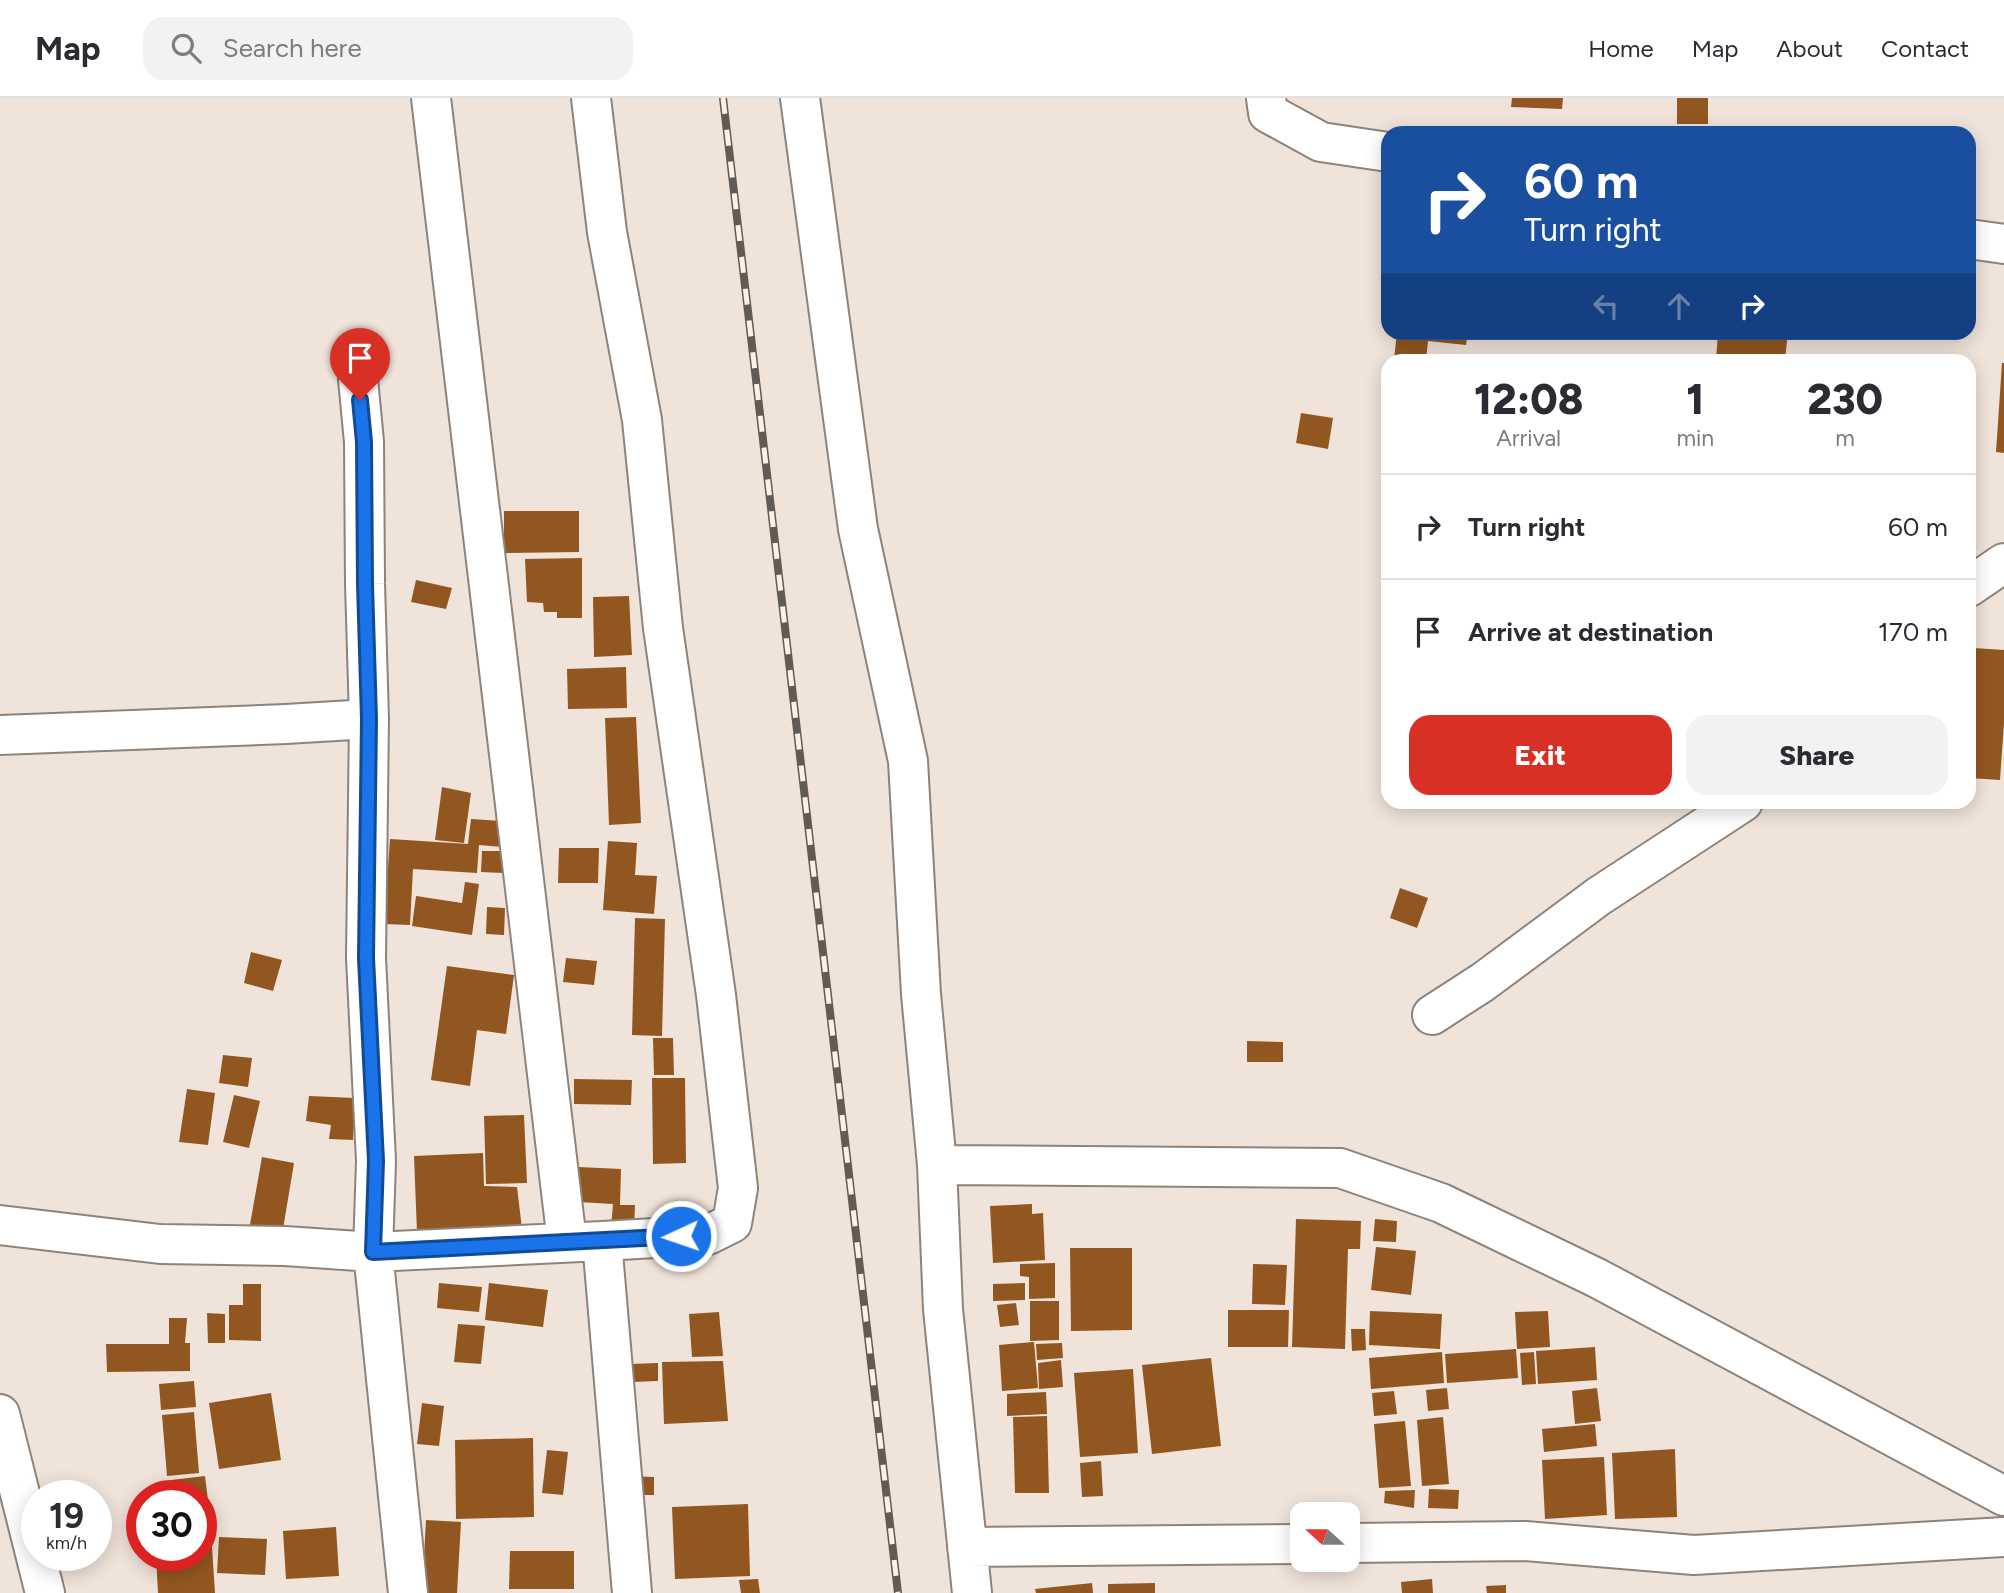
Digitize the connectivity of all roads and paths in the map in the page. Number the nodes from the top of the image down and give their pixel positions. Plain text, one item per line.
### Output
1 (431, 98) edge
2 (591, 98) edge
3 (800, 98) edge
4 (1266, 98) edge
5 (1381, 151) edge
6 (1976, 240) edge
7 (2004, 244) edge
8 (358, 379) dead end
9 (2004, 563) edge
10 (1976, 582) edge
11 (369, 719) junction
12 (0, 735) edge
13 (1732, 809) edge
14 (1432, 1014) dead end
15 (937, 1165) junction
16 (0, 1225) edge
17 (584, 1242) junction
18 (373, 1252) junction
19 (0, 1414) edge
20 (2004, 1496) edge
21 (2004, 1537) edge
22 (1360, 1543) edge
23 (1290, 1544) edge
24 (967, 1547) junction
25 (46, 1593) edge
26 (408, 1593) edge
27 (632, 1593) edge
28 (972, 1593) edge

1 - 17 street
2 - 17 street
3 - 15 street
4 - 5 street
6 - 7 street
8 - 11 street
9 - 10 street
11 - 12 street
11 - 18 street
13 - 14 street
15 - 20 street
15 - 24 street
16 - 18 street
17 - 18 street
17 - 27 street
18 - 26 street
19 - 25 street
21 - 22 street
23 - 24 street
24 - 28 street

